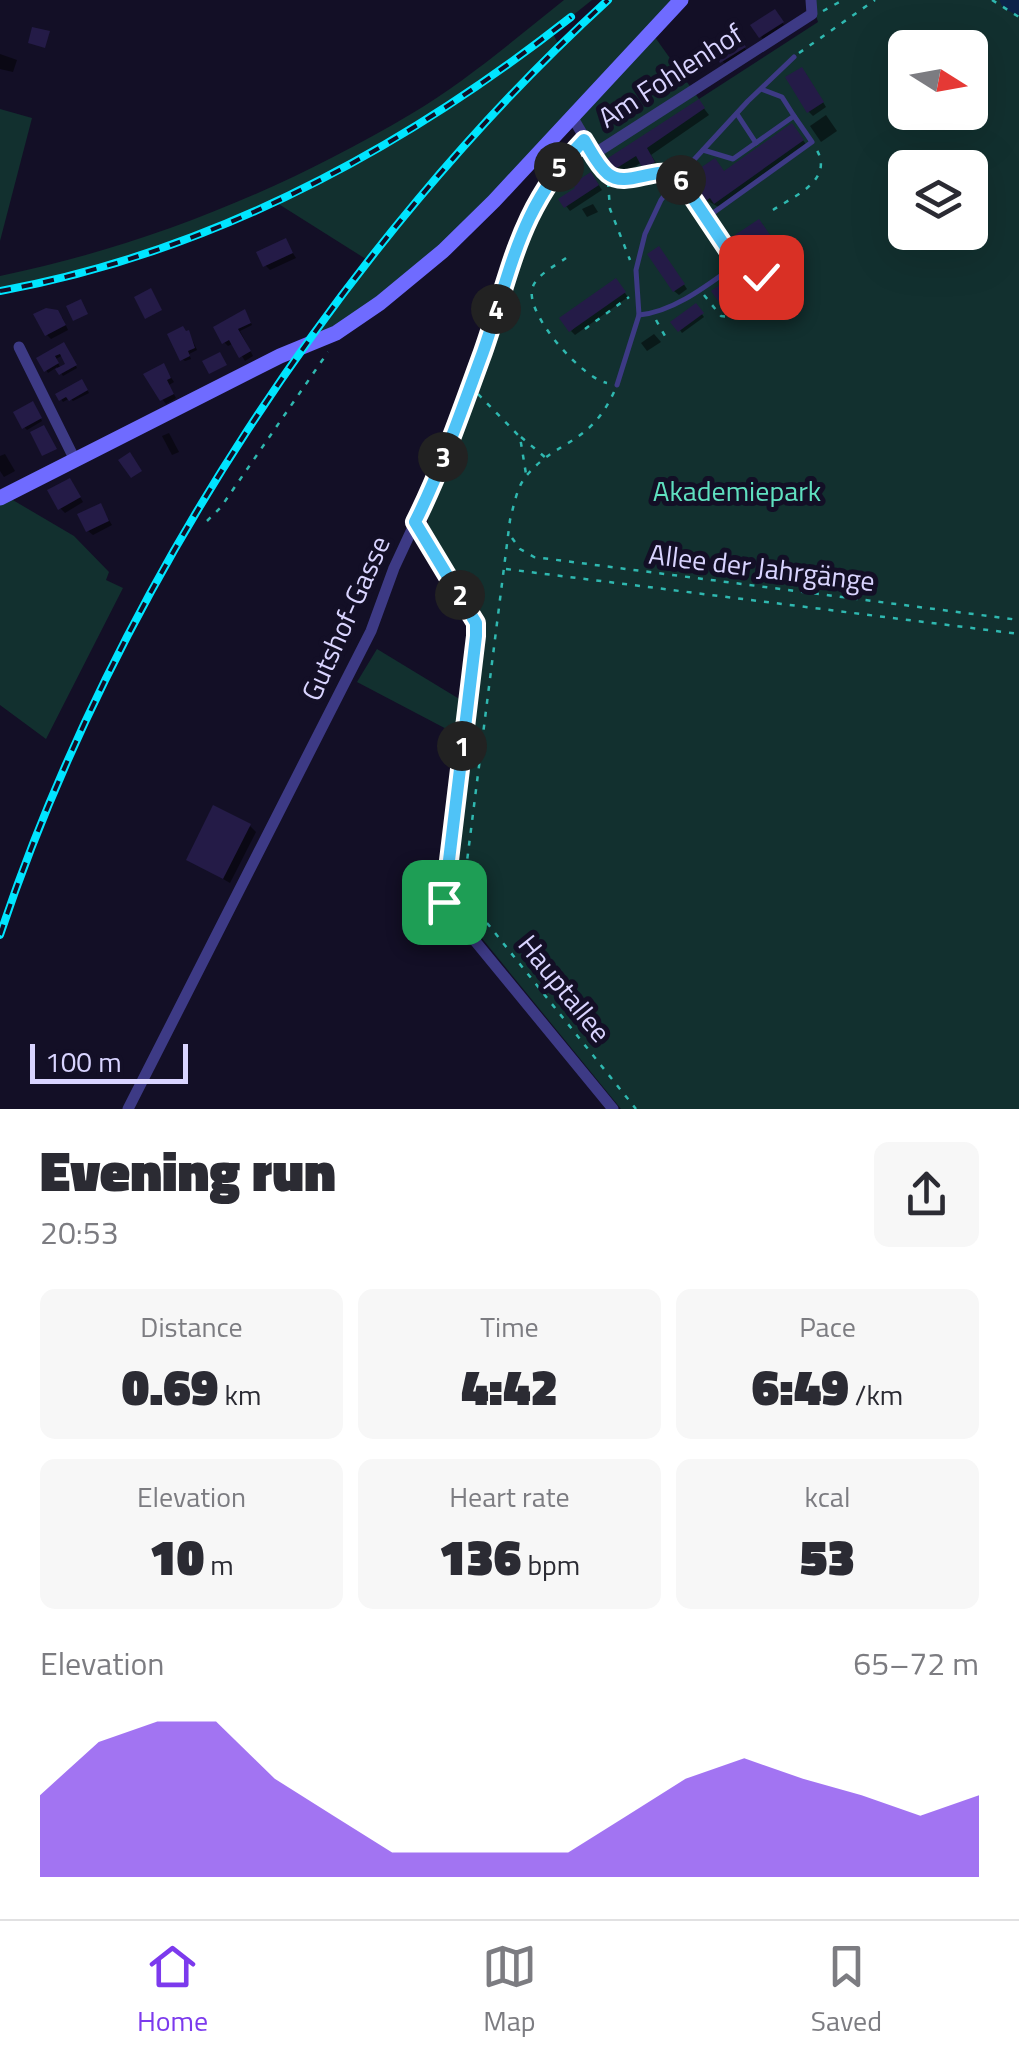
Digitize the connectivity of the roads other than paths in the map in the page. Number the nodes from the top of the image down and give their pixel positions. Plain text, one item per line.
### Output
1 (682, 0) edge
2 (812, 0) edge
3 (794, 57) road end
4 (761, 89) junction
5 (737, 114) junction
6 (794, 116) junction
7 (573, 118) junction
8 (584, 140) junction
9 (756, 143) junction
10 (703, 150) junction
11 (594, 154) junction
12 (678, 176) junction
13 (706, 218) junction
14 (639, 315) junction
15 (19, 348) dead end
16 (617, 385) road end
17 (74, 458) junction
18 (0, 498) edge
19 (415, 522) junction
20 (132, 1108) edge
21 (613, 1109) edge

1 - 7 street
2 - 11 street, Am Fohlenhof
3 - 4 lane
4 - 5 lane
4 - 6 lane
5 - 9 lane
5 - 10 lane
6 - 9 lane
6 - 13 lane
7 - 8 street
7 - 17 street
8 - 11 street
8 - 19 street, Gutshof-Gasse
9 - 10 lane
10 - 12 lane
11 - 12 lane
12 - 13 lane
12 - 14 lane
13 - 14 lane
14 - 16 lane
15 - 17 street
17 - 18 street
19 - 20 street, Gutshof-Gasse
19 - 21 street

